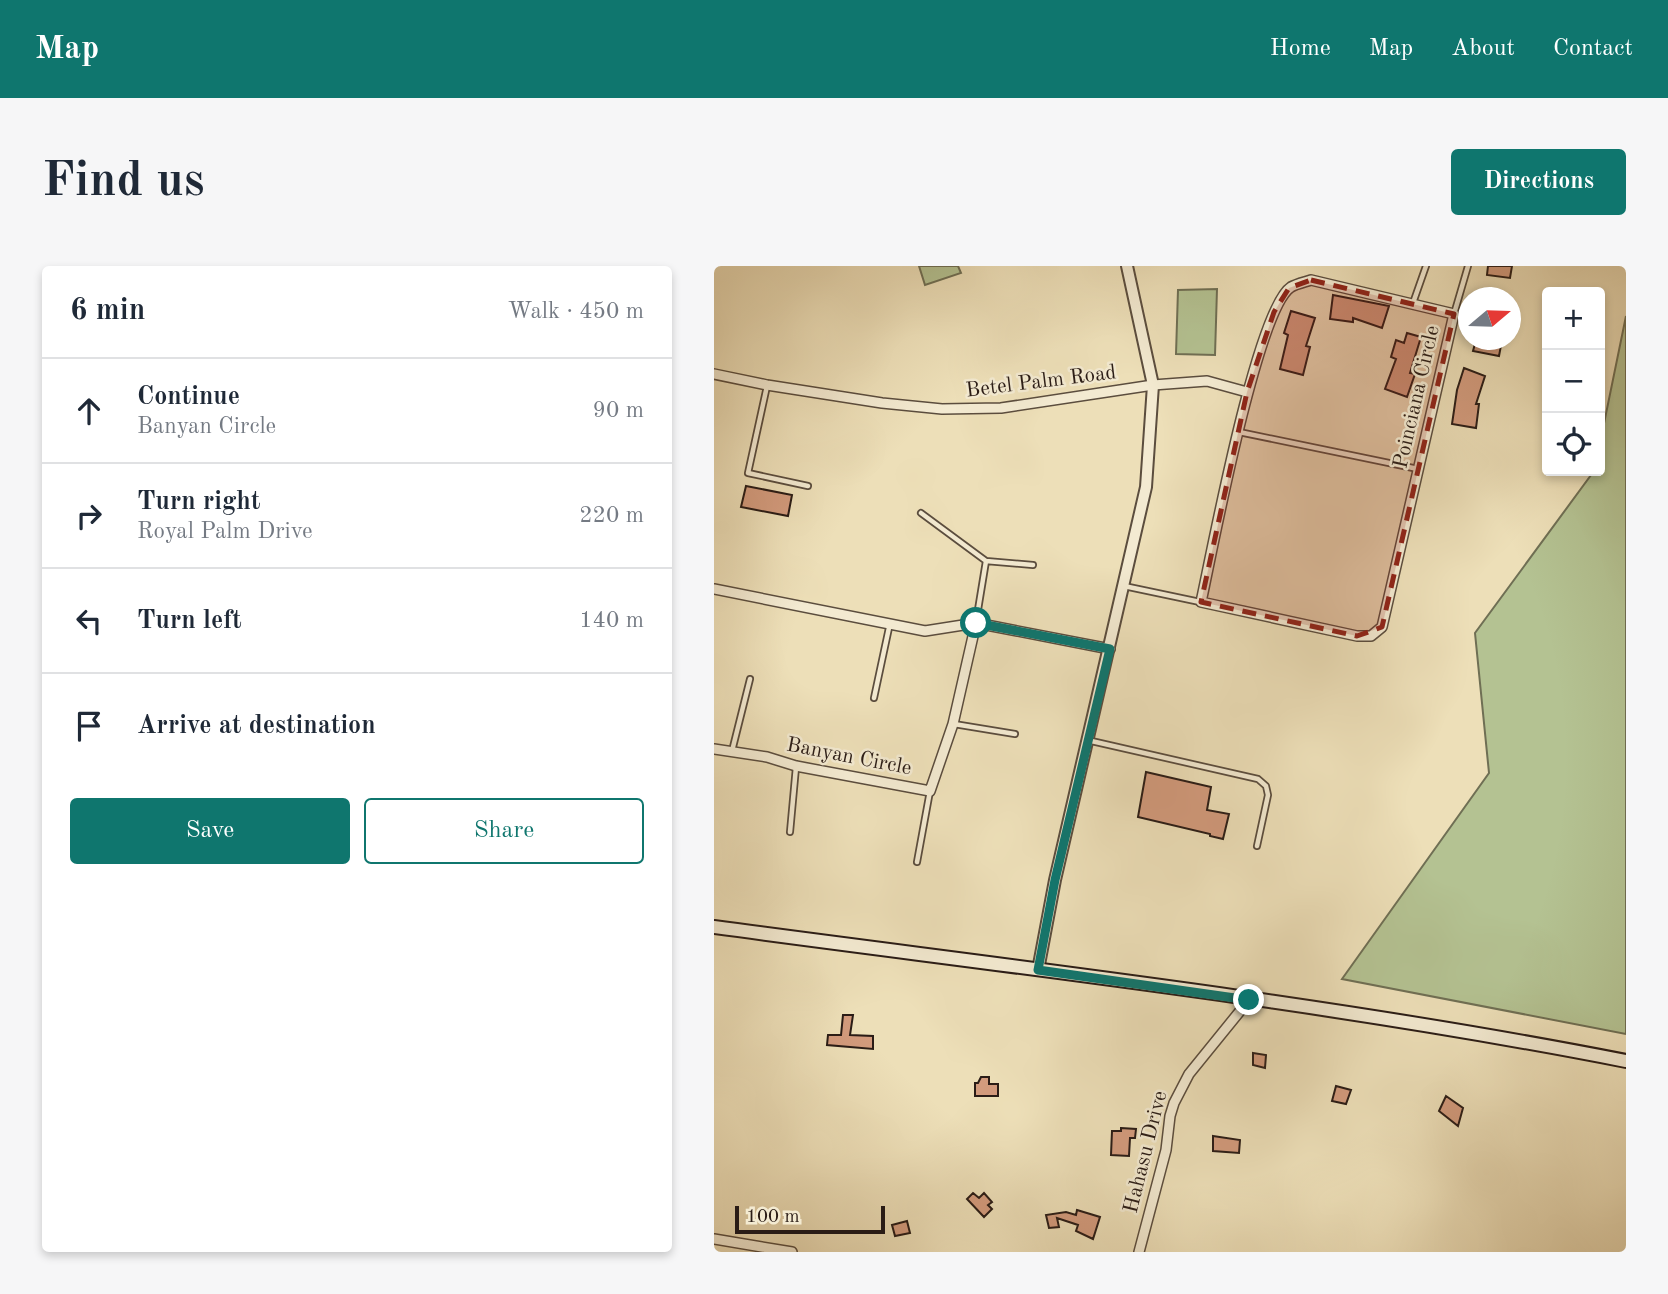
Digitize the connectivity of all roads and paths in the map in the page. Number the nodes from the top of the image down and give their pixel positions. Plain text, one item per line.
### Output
1 (1127, 266) edge
2 (1426, 266) edge
3 (1468, 266) edge
4 (1413, 303) junction
5 (1454, 314) junction
6 (714, 374) edge
7 (767, 385) junction
8 (1153, 385) junction
9 (1247, 392) junction
10 (1239, 432) junction
11 (1418, 469) junction
12 (808, 486) dead end
13 (921, 513) dead end
14 (986, 561) junction
15 (1033, 565) dead end
16 (1124, 586) junction
17 (714, 589) edge
18 (1201, 602) junction
19 (890, 623) junction
20 (976, 623) junction
21 (1110, 649) junction
22 (750, 679) dead end
23 (874, 698) dead end
24 (953, 724) junction
25 (1015, 734) dead end
26 (1087, 740) junction
27 (714, 749) edge
28 (732, 751) junction
29 (796, 766) junction
30 (930, 791) junction
31 (790, 832) dead end
32 (1257, 846) dead end
33 (917, 862) dead end
34 (714, 927) edge
35 (1038, 970) junction
36 (1249, 1000) junction
37 (1626, 1061) edge
38 (714, 1239) edge
39 (792, 1252) edge
40 (1139, 1252) edge

1 - 8 street
2 - 4 lane
3 - 5 lane
4 - 5 street, Poinciana Circle
4 - 9 street, Poinciana Circle
5 - 11 street, Poinciana Circle
6 - 7 street, Betel Palm Road
7 - 8 street, Betel Palm Road
7 - 12 lane
8 - 9 street, Betel Palm Road
8 - 16 street
9 - 10 street, Poinciana Circle
10 - 11 lane
10 - 18 street, Poinciana Circle
11 - 18 street, Poinciana Circle
13 - 14 lane
14 - 15 lane
14 - 20 lane
16 - 18 lane
16 - 21 street
17 - 19 street
19 - 20 street
19 - 23 lane
20 - 21 street
20 - 24 street, Banyan Circle
21 - 26 street
22 - 28 lane
24 - 25 lane
24 - 30 street, Banyan Circle
26 - 32 lane
26 - 35 street
27 - 28 street, Banyan Circle
28 - 29 street, Banyan Circle
29 - 30 street, Banyan Circle
29 - 31 lane
30 - 33 lane
34 - 35 main road
35 - 36 main road
36 - 37 main road
36 - 40 street, Hahasu Drive
38 - 39 street

